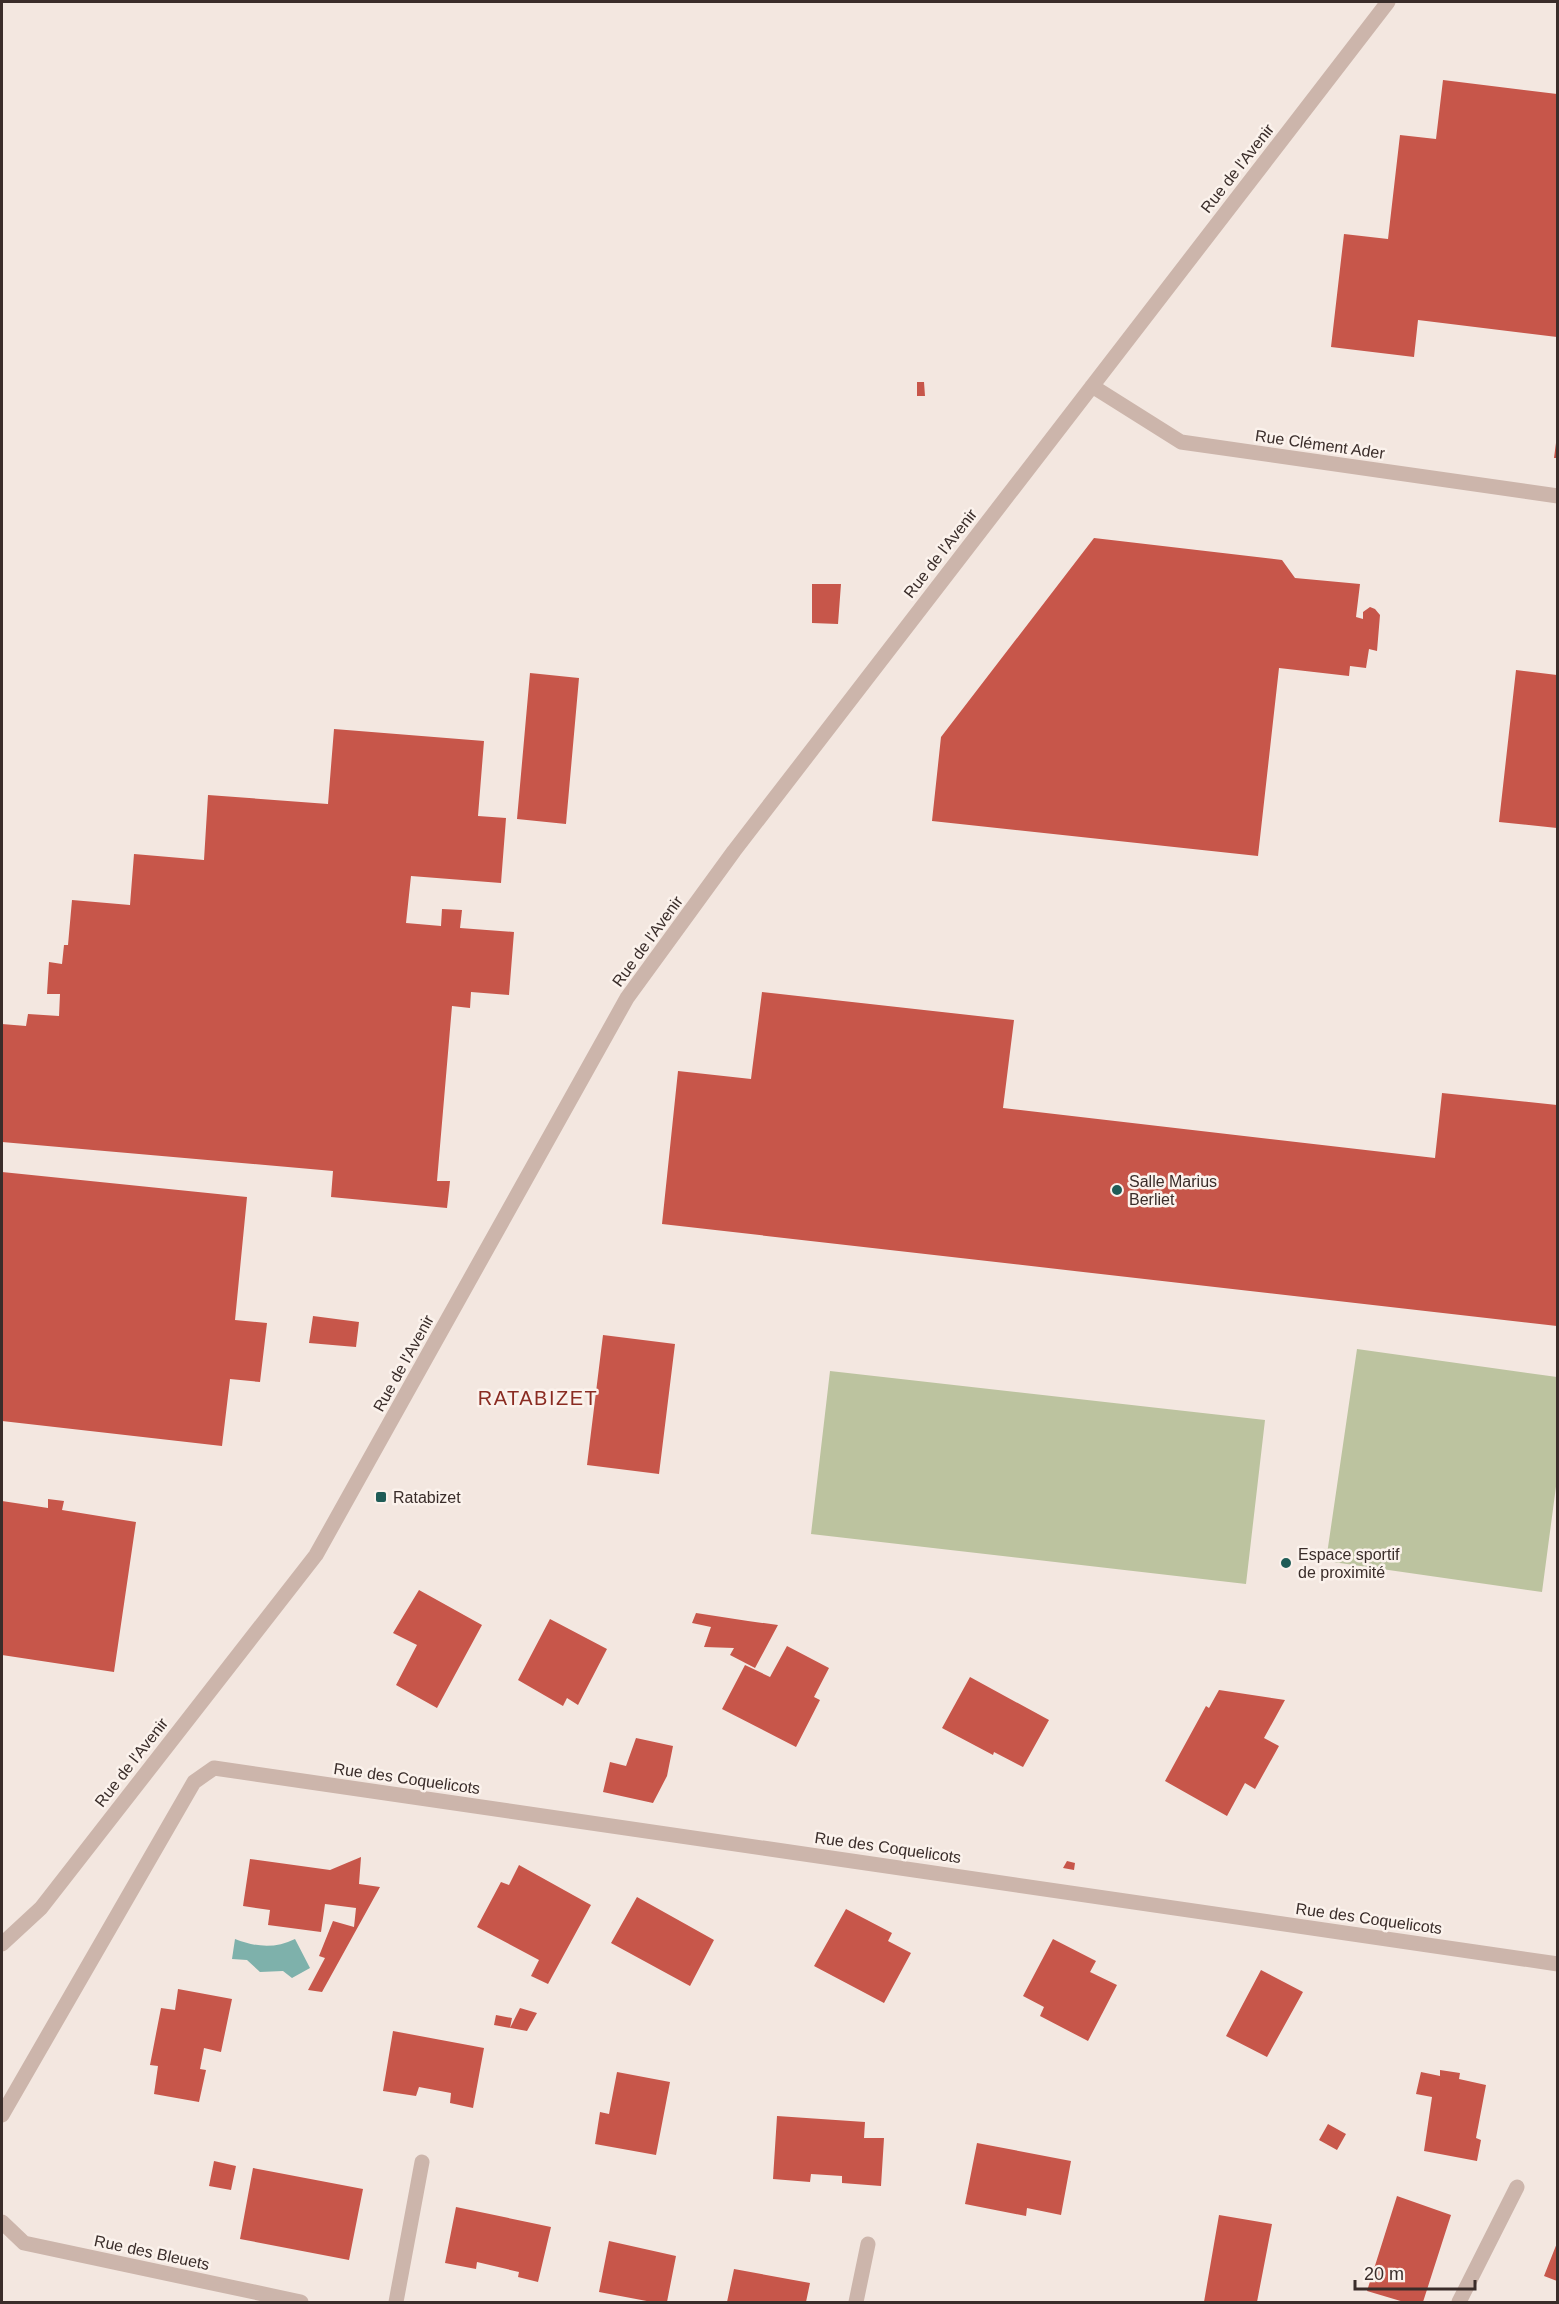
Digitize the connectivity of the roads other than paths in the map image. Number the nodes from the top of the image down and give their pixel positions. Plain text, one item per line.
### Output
1 (1388, 2) edge
2 (1092, 386) junction
3 (1557, 496) edge
4 (2, 1944) edge
5 (1557, 1964) edge
6 (2, 2115) edge
7 (422, 2162) dead end
8 (1517, 2187) dead end
9 (2, 2222) edge
10 (868, 2244) dead end
11 (301, 2302) edge
12 (396, 2302) edge
13 (856, 2302) edge
14 (1459, 2302) edge

1 - 2 street, Rue de l'Avenir
2 - 3 street, Rue Clément Ader
2 - 4 street, Rue de l'Avenir
5 - 6 street, Rue des Coquelicots
7 - 12 street
8 - 14 street
9 - 11 street, Rue des Bleuets
10 - 13 street

